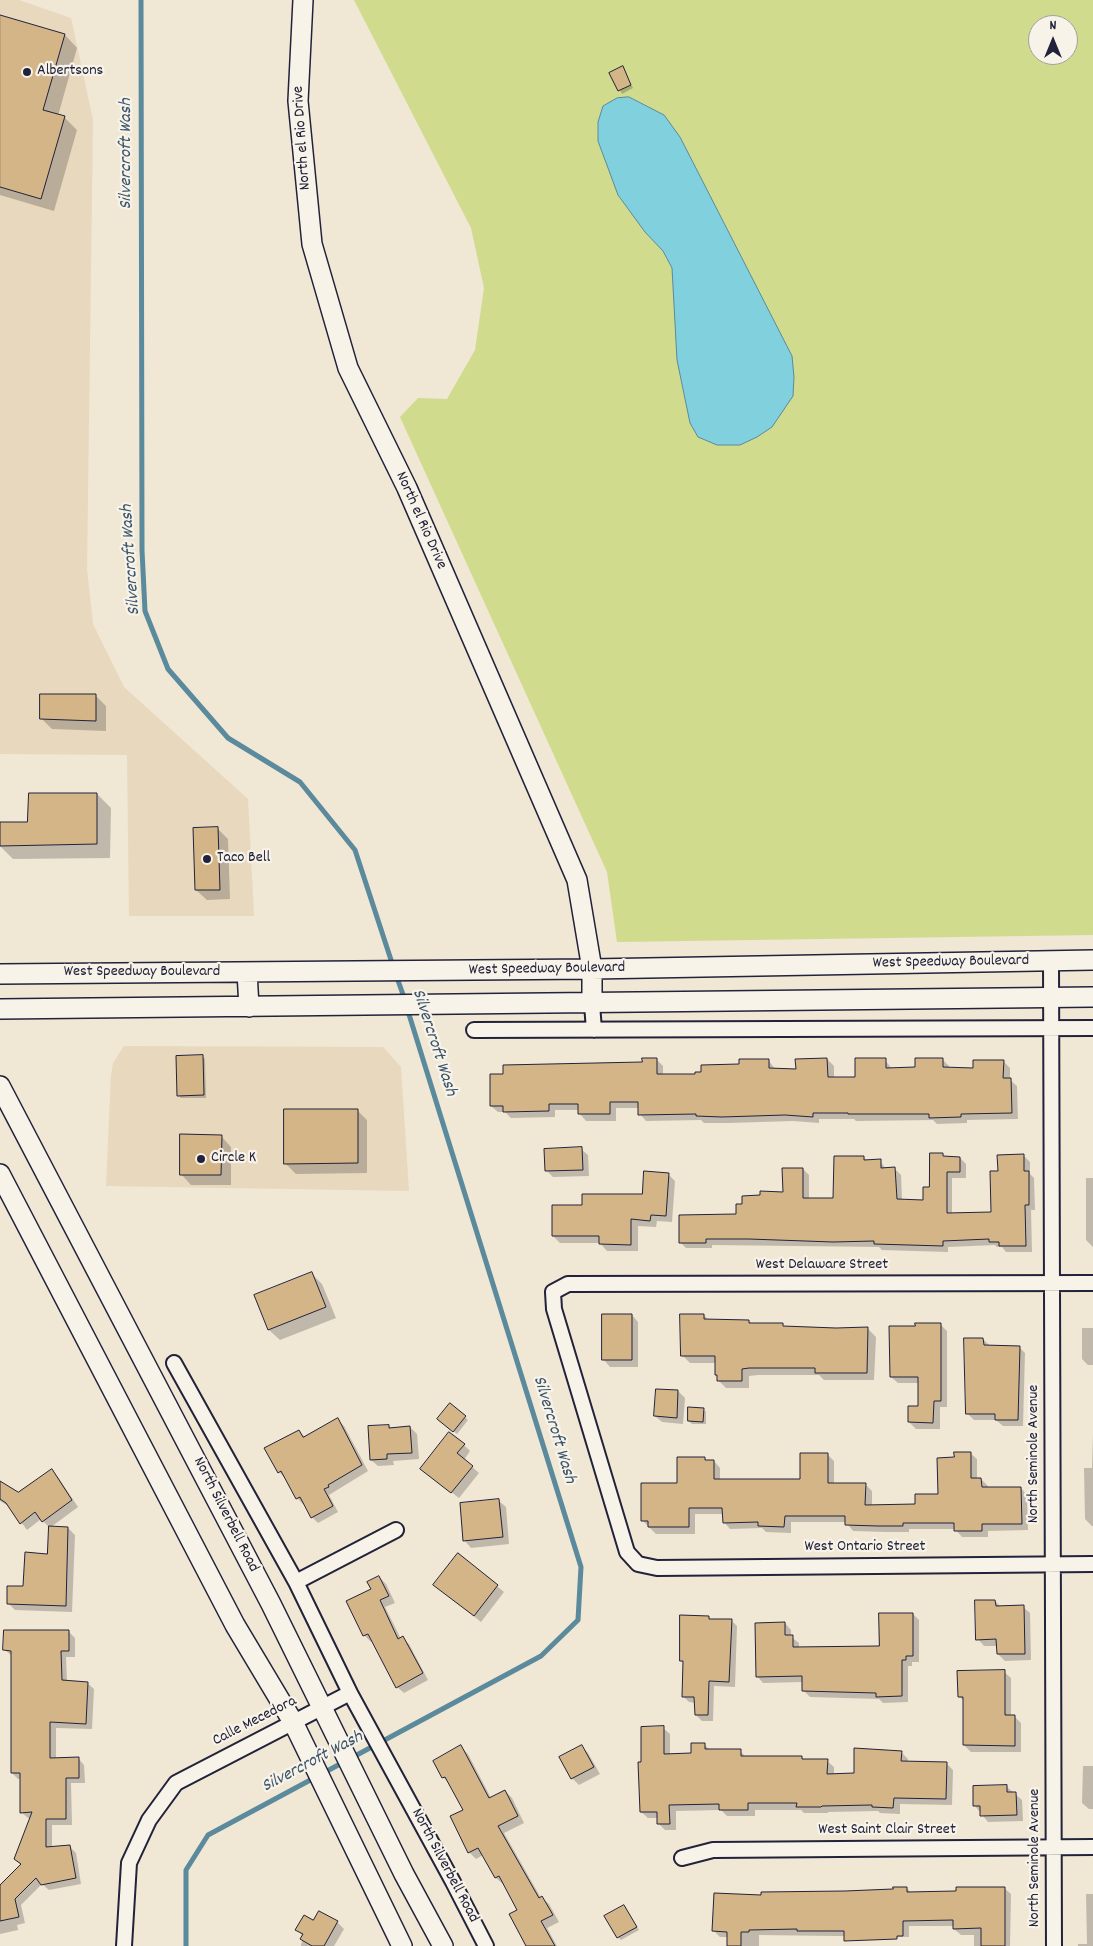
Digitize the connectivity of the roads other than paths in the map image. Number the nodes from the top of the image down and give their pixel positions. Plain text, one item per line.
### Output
1 (303, 0) edge
2 (1093, 960) edge
3 (1051, 961) junction
4 (592, 970) junction
5 (247, 972) junction
6 (0, 974) edge
7 (1093, 997) edge
8 (1050, 998) junction
9 (592, 1004) junction
10 (248, 1007) junction
11 (0, 1009) edge
12 (1093, 1028) edge
13 (1051, 1029) junction
14 (474, 1030) dead end
15 (594, 1030) junction
16 (0, 1086) edge
17 (0, 1174) edge
18 (1093, 1283) edge
19 (1051, 1284) junction
20 (174, 1363) dead end
21 (396, 1530) dead end
22 (638, 1564) joint
23 (1053, 1564) junction
24 (1093, 1564) edge
25 (296, 1582) junction
26 (350, 1693) junction
27 (322, 1707) junction
28 (293, 1722) junction
29 (1054, 1847) junction
30 (1093, 1847) edge
31 (682, 1858) dead end
32 (124, 1946) edge
33 (402, 1946) edge
34 (444, 1946) edge
35 (486, 1946) edge
36 (1054, 1946) edge

1 - 4 main road, North el Rio Drive
2 - 3 main road, West Speedway Boulevard
3 - 4 main road, West Speedway Boulevard
3 - 8 street, North Seminole Avenue
4 - 5 main road, West Speedway Boulevard
4 - 9 main road, North el Rio Drive
5 - 6 main road, West Speedway Boulevard
5 - 10 main road
7 - 8 main road
8 - 9 main road
8 - 13 street, North Seminole Avenue
9 - 10 main road
9 - 15 street, North el Rio Drive
10 - 11 main road
12 - 13 street
13 - 15 street
13 - 19 street, North Seminole Avenue
14 - 15 street
16 - 27 main road, North Silverbell Road
17 - 28 main road
18 - 19 street, West Delaware Street
19 - 22 street, West Delaware Street
19 - 23 street, North Seminole Avenue
20 - 25 street, North Silverbell Road
21 - 25 street
22 - 23 street, West Ontario Street
23 - 24 street, West Ontario Street
23 - 29 street, North Seminole Avenue
25 - 26 street, North Silverbell Road
26 - 27 street, Calle Mecedora
26 - 35 street, North Silverbell Road
27 - 28 street, Calle Mecedora
27 - 34 main road, North Silverbell Road
28 - 32 street, Calle Mecedora
28 - 33 main road
29 - 30 street, West Saint Clair Street
29 - 31 street, West Saint Clair Street
29 - 36 street, North Seminole Avenue

